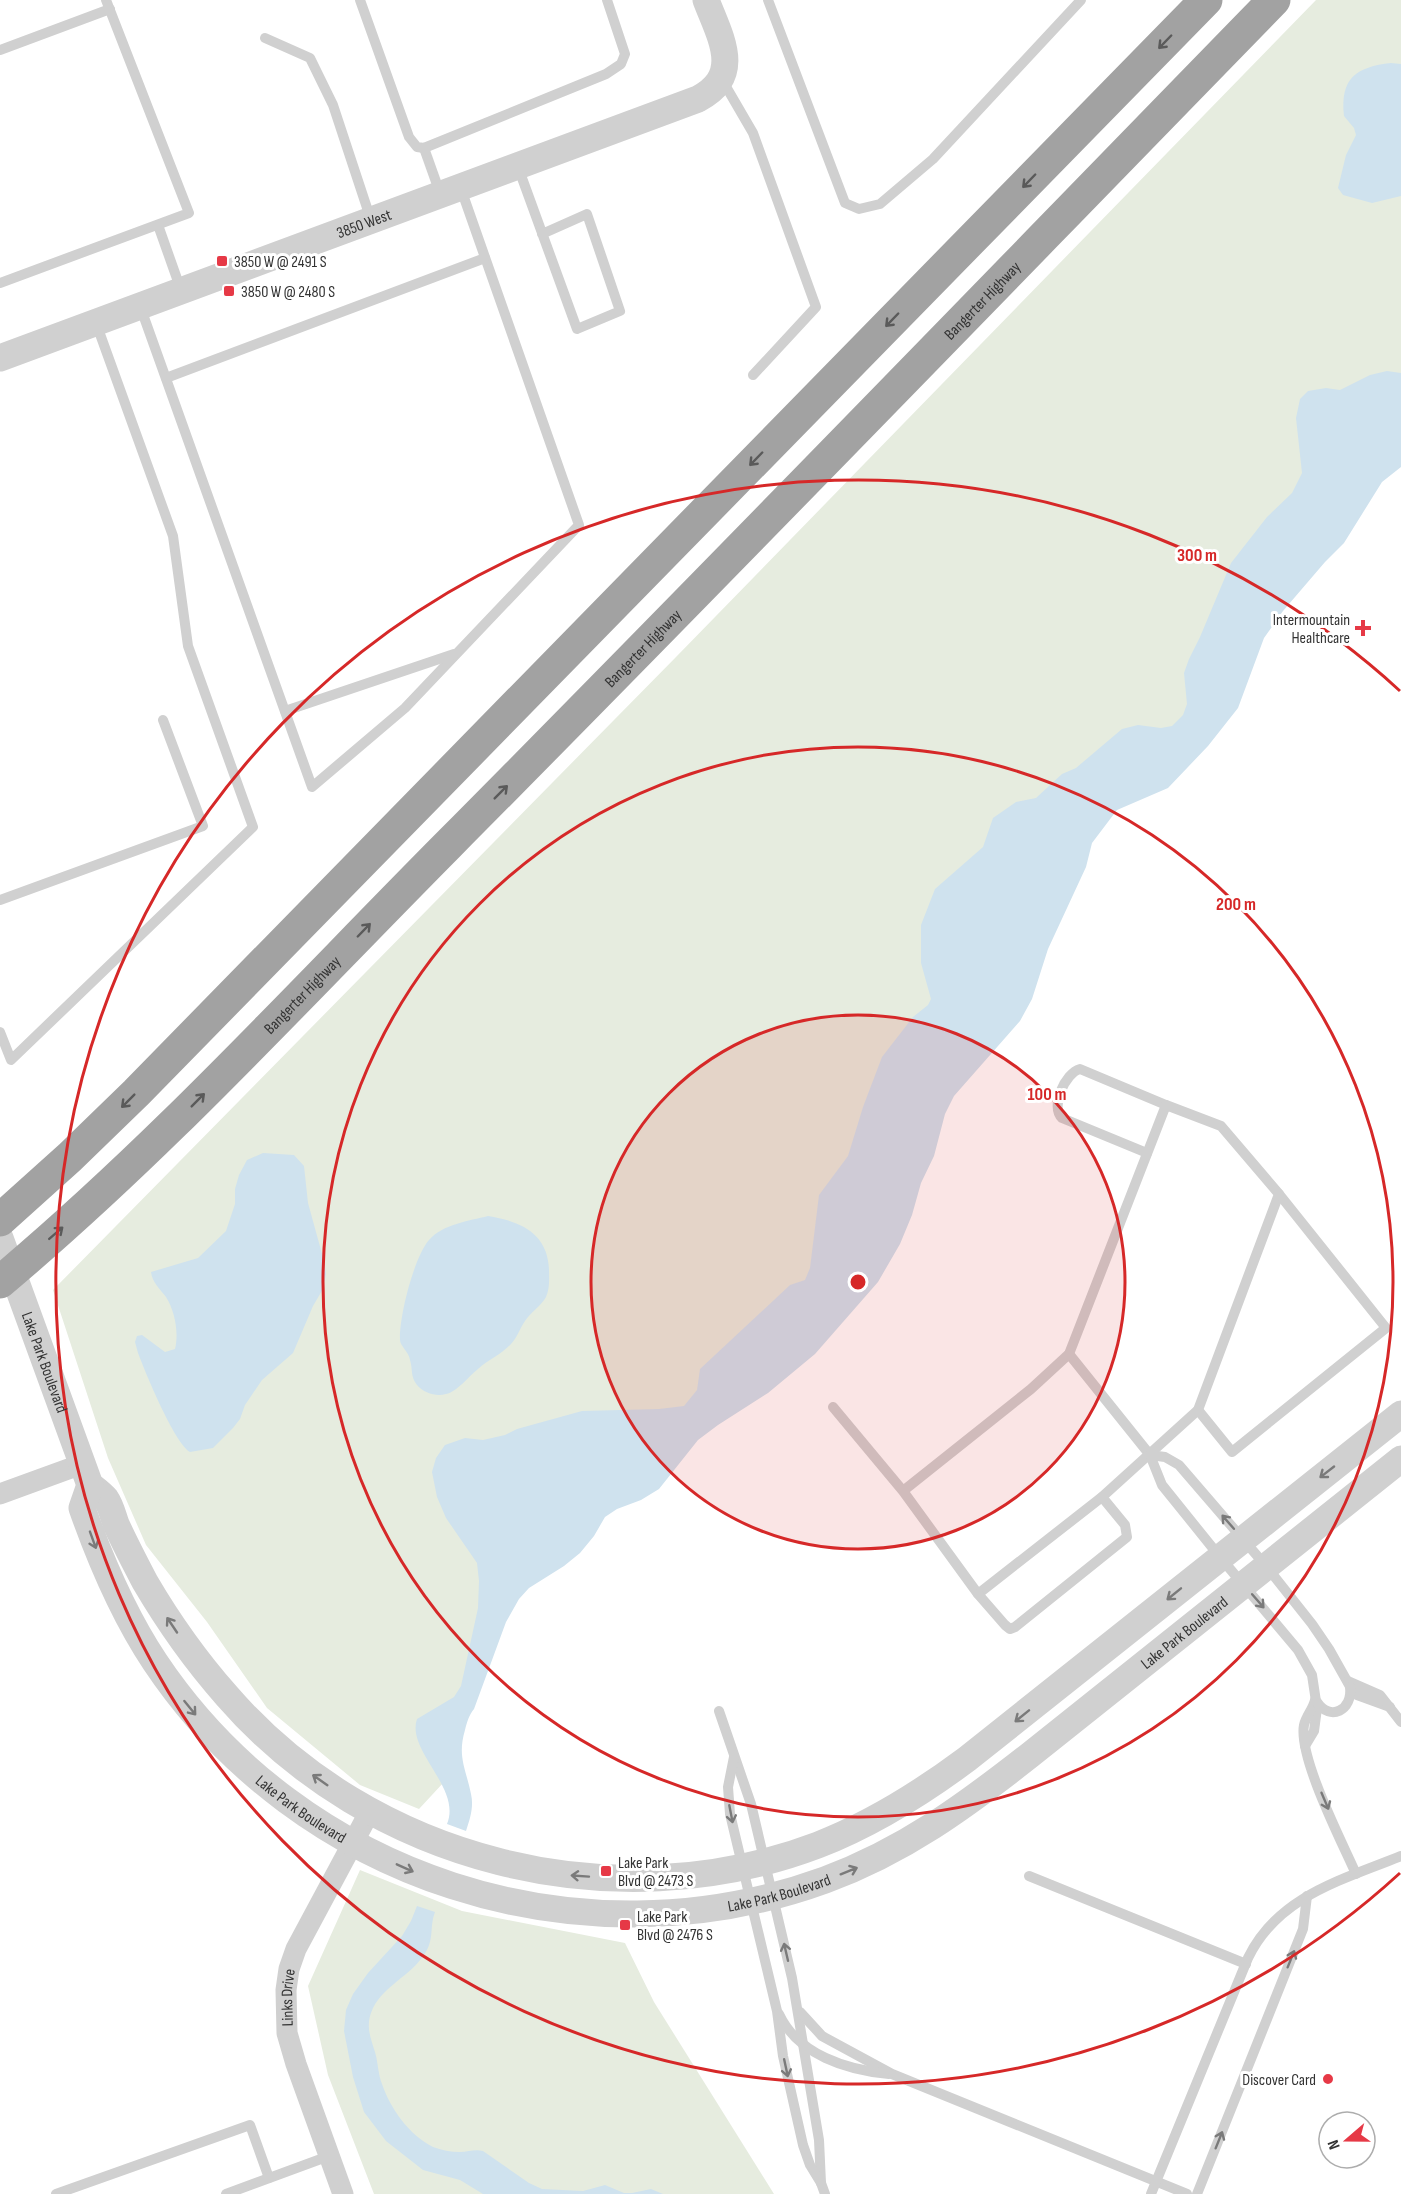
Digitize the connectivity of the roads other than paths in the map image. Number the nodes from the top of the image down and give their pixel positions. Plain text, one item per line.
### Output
1 (360, 0) edge
2 (607, 0) edge
3 (706, 0) edge
4 (768, 0) edge
5 (1082, 0) edge
6 (1206, 0) edge
7 (1274, 0) edge
8 (108, 4) edge
9 (265, 38) dead end
10 (0, 50) edge
11 (721, 78) junction
12 (424, 148) junction
13 (518, 166) junction
14 (451, 191) junction
15 (371, 220) junction
16 (158, 225) junction
17 (542, 234) junction
18 (485, 258) junction
19 (0, 283) edge
20 (182, 290) junction
21 (140, 306) junction
22 (95, 322) junction
23 (0, 358) edge
24 (753, 375) dead end
25 (166, 378) junction
26 (457, 653) junction
27 (285, 711) junction
28 (163, 720) dead end
29 (0, 900) edge
30 (0, 1032) edge
31 (1166, 1105) junction
32 (1147, 1153) junction
33 (1280, 1194) junction
34 (0, 1220) edge
35 (0, 1238) edge
36 (6, 1277) edge
37 (1069, 1354) junction
38 (833, 1407) dead end
39 (1198, 1410) junction
40 (1401, 1414) edge
41 (1150, 1455) junction
42 (1401, 1459) edge
43 (86, 1474) junction
44 (903, 1491) junction
45 (0, 1494) edge
46 (1102, 1497) junction
47 (1243, 1539) junction
48 (1220, 1557) junction
49 (1266, 1566) junction
50 (1243, 1585) junction
51 (978, 1594) junction
52 (1344, 1677) junction
53 (1350, 1688) junction
54 (1316, 1699) junction
55 (1390, 1707) junction
56 (719, 1711) dead end
57 (1401, 1722) edge
58 (734, 1757) junction
59 (370, 1811) junction
60 (352, 1843) junction
61 (1401, 1856) edge
62 (754, 1864) junction
63 (1356, 1874) junction
64 (1029, 1876) dead end
65 (1307, 1896) junction
66 (762, 1899) junction
67 (1246, 1964) junction
68 (798, 2009) junction
69 (777, 2011) junction
70 (804, 2045) junction
71 (892, 2074) junction
72 (329, 2156) junction
73 (269, 2178) junction
74 (1156, 2181) junction
75 (821, 2183) junction
76 (56, 2194) edge
77 (226, 2194) edge
78 (343, 2194) edge
79 (825, 2194) edge
80 (1151, 2194) edge
81 (1187, 2194) edge
82 (1197, 2194) edge

1 - 12 lane
2 - 12 lane
3 - 11 street
4 - 5 lane
6 -> 34 highway
36 -> 7 highway, Bangerter Highway
8 - 10 lane
8 - 16 lane
9 - 15 lane
11 - 13 street, 3850 West
11 - 24 lane
12 - 14 lane
13 - 14 street, 3850 West
13 - 17 lane
14 - 15 street, 3850 West
14 - 18 lane
15 - 20 street, 3850 West
16 - 19 lane
16 - 20 lane
17 - 17 lane
18 - 25 lane
18 - 26 lane
20 - 21 street, 3850 West
21 - 22 street, 3850 West
21 - 25 lane
22 - 23 street, 3850 West
22 - 30 lane
25 - 27 lane
26 - 27 lane
26 - 27 lane
28 - 29 lane
31 - 32 lane
31 - 32 lane
31 - 33 lane
32 - 37 lane
33 - 39 lane
33 - 39 lane
35 - 36 street, Lake Park Boulevard
36 - 43 street, Lake Park Boulevard
37 - 41 lane
37 - 44 lane
38 - 44 lane
39 - 41 lane
40 -> 47 street, Lake Park Boulevard
41 - 46 lane
47 -> 41 lane
41 - 48 lane
42 - 49 street, Lake Park Boulevard
43 - 45 street
59 -> 43 street, Lake Park Boulevard
43 -> 60 street, Lake Park Boulevard
44 - 51 lane
46 - 51 lane
46 - 51 lane
47 - 48 street, Lake Park Boulevard
47 - 49 lane
48 - 50 lane
48 -> 62 street, Lake Park Boulevard
49 - 50 street, Lake Park Boulevard
49 - 52 lane
50 -> 54 lane
66 -> 50 street, Lake Park Boulevard
52 - 53 lane
52 - 55 lane
53 - 54 lane
53 - 55 lane
54 -> 63 lane
55 - 57 lane
56 - 58 lane
58 - 62 lane
58 -> 62 lane
59 - 60 street, Links Drive
62 -> 59 street, Lake Park Boulevard
60 -> 66 street, Lake Park Boulevard
60 - 72 street, Links Drive
61 - 63 lane
62 - 66 lane
62 - 66 lane
63 - 65 lane
64 - 67 lane
65 - 67 lane
82 -> 65 lane
68 -> 66 lane
66 - 69 lane
67 - 74 lane
68 - 70 lane
68 - 71 lane
69 - 70 lane
69 -> 75 lane
70 - 71 lane
70 - 75 lane
71 - 74 lane
72 - 73 lane
72 - 78 street, Links Drive
73 - 76 lane
73 - 77 lane
74 - 80 lane
74 - 81 lane
75 - 79 lane

